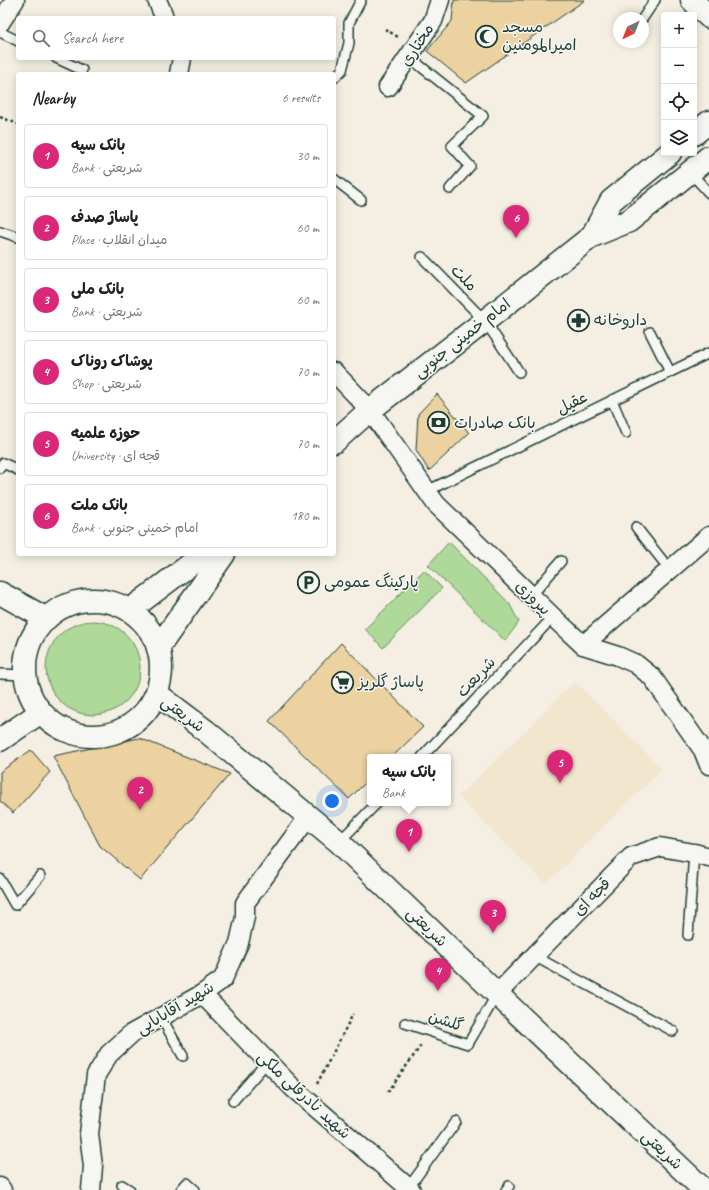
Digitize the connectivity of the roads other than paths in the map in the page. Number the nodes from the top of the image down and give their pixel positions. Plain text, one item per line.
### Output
1 (15, 0) edge
2 (157, 0) edge
3 (361, 0) edge
4 (440, 0) edge
5 (655, 0) edge
6 (692, 0) edge
7 (647, 12) edge
8 (164, 16) edge
9 (709, 16) edge
10 (0, 23) edge
11 (0, 32) edge
12 (16, 40) edge
13 (409, 57) junction
14 (60, 60) edge
15 (182, 60) edge
16 (82, 70) dead end
17 (179, 72) edge
18 (336, 76) edge
19 (388, 87) dead end
20 (709, 122) edge
21 (697, 132) edge
22 (666, 156) edge
23 (709, 156) edge
24 (690, 172) junction
25 (336, 181) edge
26 (450, 189) dead end
27 (709, 193) edge
28 (361, 200) dead end
29 (0, 231) edge
30 (16, 236) edge
31 (592, 236) junction
32 (422, 257) dead end
33 (485, 321) junction
34 (650, 332) dead end
35 (709, 353) edge
36 (519, 372) dead end
37 (670, 372) junction
38 (336, 374) edge
39 (612, 400) junction
40 (370, 410) junction
41 (626, 433) dead end
42 (336, 440) edge
43 (0, 468) edge
44 (16, 469) edge
45 (427, 491) junction
46 (636, 527) dead end
47 (709, 536) edge
48 (201, 556) edge
49 (223, 556) edge
50 (561, 561) dead end
51 (670, 570) junction
52 (0, 593) edge
53 (531, 596) junction
54 (130, 610) junction
55 (552, 617) junction
56 (45, 618) junction
57 (583, 645) junction
58 (158, 648) junction
59 (0, 674) edge
60 (25, 675) junction
61 (156, 694) junction
62 (41, 712) junction
63 (0, 740) edge
64 (425, 754) edge
65 (709, 765) edge
66 (374, 806) edge
67 (309, 816) junction
68 (339, 842) junction
69 (702, 855) edge
70 (40, 876) dead end
71 (0, 879) edge
72 (688, 935) dead end
73 (534, 956) junction
74 (202, 994) junction
75 (497, 994) junction
76 (161, 1017) junction
77 (405, 1023) dead end
78 (673, 1031) dead end
79 (183, 1056) dead end
80 (267, 1062) junction
81 (233, 1101) dead end
82 (456, 1122) dead end
83 (410, 1189) edge
84 (91, 1190) edge
85 (181, 1190) edge
86 (195, 1190) edge
87 (704, 1190) edge

1 - 10 street
2 - 8 street
3 - 18 lane
4 - 13 street, مختاری
5 - 7 lane
6 - 9 main road
11 - 12 lane
13 - 19 street, مختاری
13 - 26 lane
14 - 16 lane
15 - 17 street
20 - 21 main road
22 - 31 main road, امام خمینی جنوبی
23 - 24 main road, امام خمینی جنوبی
24 - 27 lane
24 - 31 main road, امام خمینی جنوبی
25 - 28 lane
29 - 30 lane
31 - 33 main road, امام خمینی جنوبی
32 - 33 lane, ملت
33 - 36 lane, ملت
33 - 40 main road, امام خمینی جنوبی
34 - 37 lane
35 - 37 lane, عقیل
37 - 39 lane, عقیل
38 - 40 street, پیروزی
39 - 41 lane
39 - 45 lane, عقیل
40 - 42 main road, امام خمینی جنوبی
40 - 45 street, پیروزی
43 - 44 lane
45 - 53 street, پیروزی
46 - 51 lane
47 - 51 street
48 - 54 main road
49 - 58 main road
50 - 53 lane
51 - 57 street
52 - 56 main road
53 - 55 street, پیروزی
54 - 56 main road
54 - 58 main road
55 - 57 street, پیروزی
55 - 64 lane, شریعت
56 - 60 main road
57 - 65 street, پیروزی
58 - 61 main road
59 - 60 lane
60 - 62 main road
61 - 62 main road
61 - 67 main road, شریعتی
62 - 63 main road
66 - 68 lane
67 - 68 main road, شریعتی
67 - 74 street, شهید آقابابایی
68 - 75 main road, شریعتی
69 - 72 lane
69 - 73 street, قجه ای
70 - 71 lane
73 - 75 street, قجه ای
73 - 78 lane
74 - 76 street, شهید آقابابایی
74 - 80 street, شهید نادرقلی ملکی
75 - 77 lane, گلشن
75 - 87 main road, شریعتی
76 - 79 lane
76 - 84 street, شهید آقابابایی
80 - 81 lane
80 - 83 street, شهید نادرقلی ملکی
82 - 83 lane
85 - 86 lane

